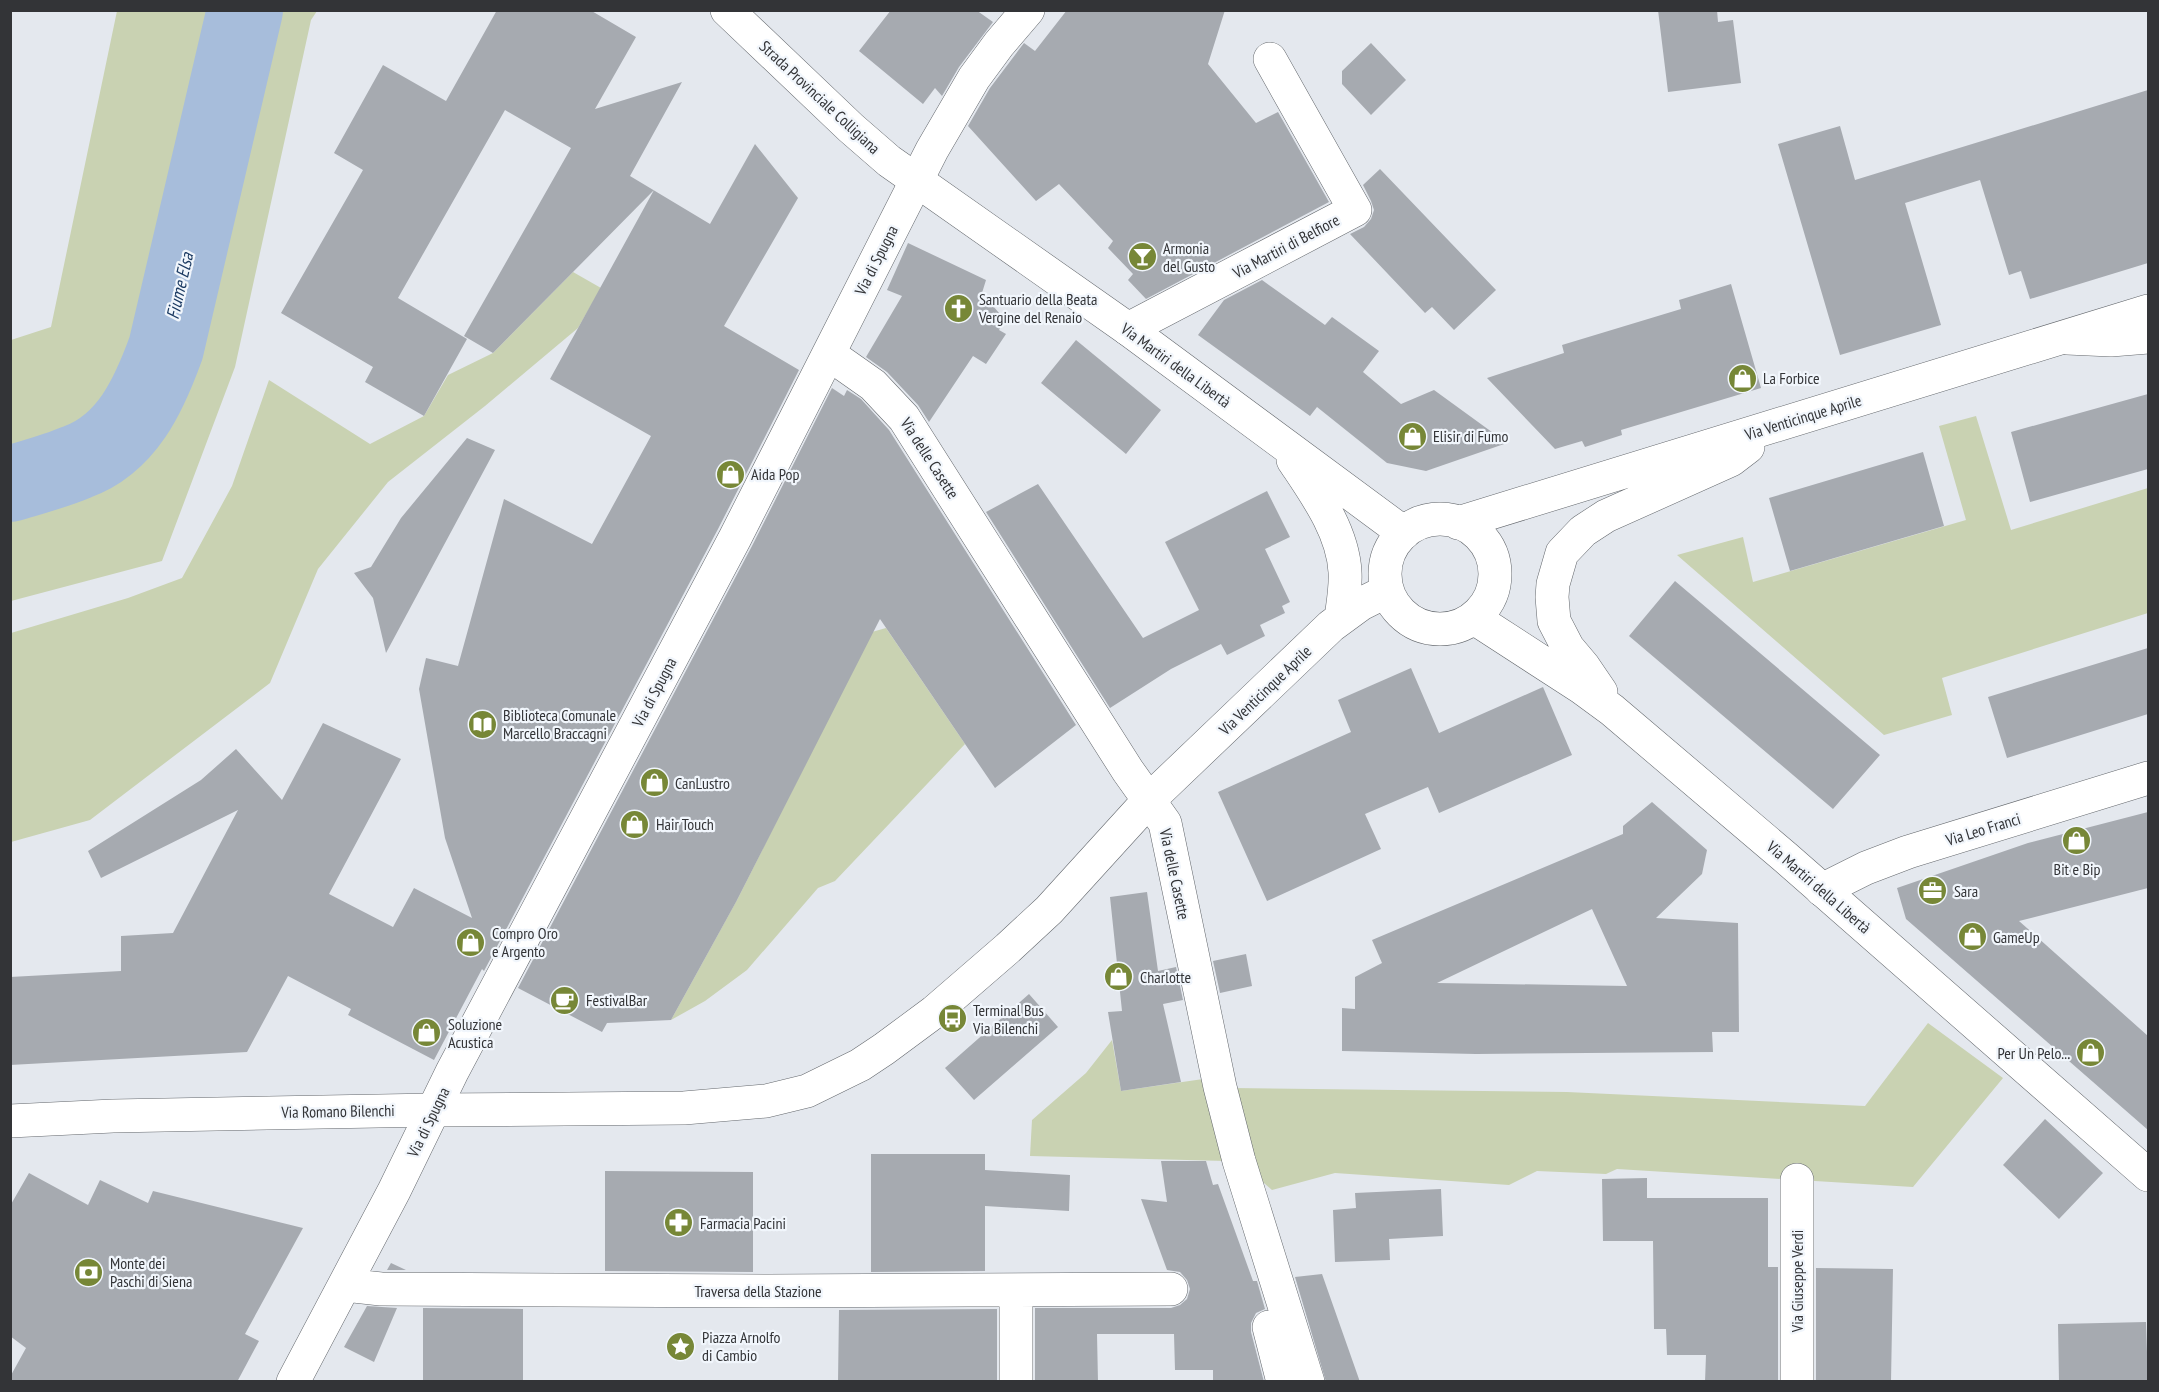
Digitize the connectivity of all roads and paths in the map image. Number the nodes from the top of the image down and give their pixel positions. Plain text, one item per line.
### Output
1 (727, 10) edge
2 (1028, 10) edge
3 (1270, 59) dead end
4 (916, 180) junction
5 (2148, 311) edge
6 (1128, 329) junction
7 (2061, 337) junction
8 (2148, 337) edge
9 (829, 354) junction
10 (1775, 425) junction
11 (1280, 441) junction
12 (1458, 523) junction
13 (1404, 533) junction
14 (1387, 591) junction
15 (1341, 618) junction
16 (1474, 618) junction
17 (1612, 710) junction
18 (2148, 778) edge
19 (1150, 799) junction
20 (1822, 890) junction
21 (666, 1108) joint
22 (434, 1110) junction
23 (10, 1121) edge
24 (2148, 1175) edge
25 (1797, 1180) dead end
26 (345, 1285) junction
27 (1171, 1289) dead end
28 (1016, 1290) junction
29 (1260, 1291) dead end
30 (293, 1382) edge
31 (1016, 1382) edge
32 (1283, 1382) edge
33 (1308, 1382) edge
34 (1797, 1382) edge

1 - 4 main road, Strada Provinciale Colligiana
2 - 4 main road, Via di Spugna
3 - 6 main road, Via Martiri di Belfiore
4 - 6 main road, Via Martiri della Libertà
4 - 9 main road, Via di Spugna
5 - 7 main road, Via Venticinque Aprile
6 - 11 main road, Via Martiri della Libertà
7 - 8 main road
7 - 10 main road, Via Venticinque Aprile
9 - 19 main road, Via delle Casette
9 - 22 main road, Via di Spugna
10 - 12 main road, Via Venticinque Aprile
10 - 17 main road
11 - 13 main road, Via Martiri della Libertà
11 - 15 main road
12 - 13 main road
12 - 16 main road
13 - 14 main road
14 - 15 main road, Via Venticinque Aprile
14 - 16 main road
15 - 19 main road, Via Venticinque Aprile
16 - 17 main road, Via Martiri della Libertà
17 - 20 main road, Via Martiri della Libertà
18 - 20 main road, Via Leo Franci
19 - 21 main road, Via Venticinque Aprile
19 - 33 main road, Via delle Casette
20 - 24 main road, Via Martiri della Libertà
21 - 22 main road, Via Romano Bilenchi
22 - 23 main road, Via Romano Bilenchi
22 - 26 main road, Via di Spugna
25 - 34 main road, Via Giuseppe Verdi
26 - 28 main road, Traversa della Stazione
26 - 30 main road, Via di Spugna
27 - 28 main road, Traversa della Stazione
28 - 31 main road
29 - 32 main road

